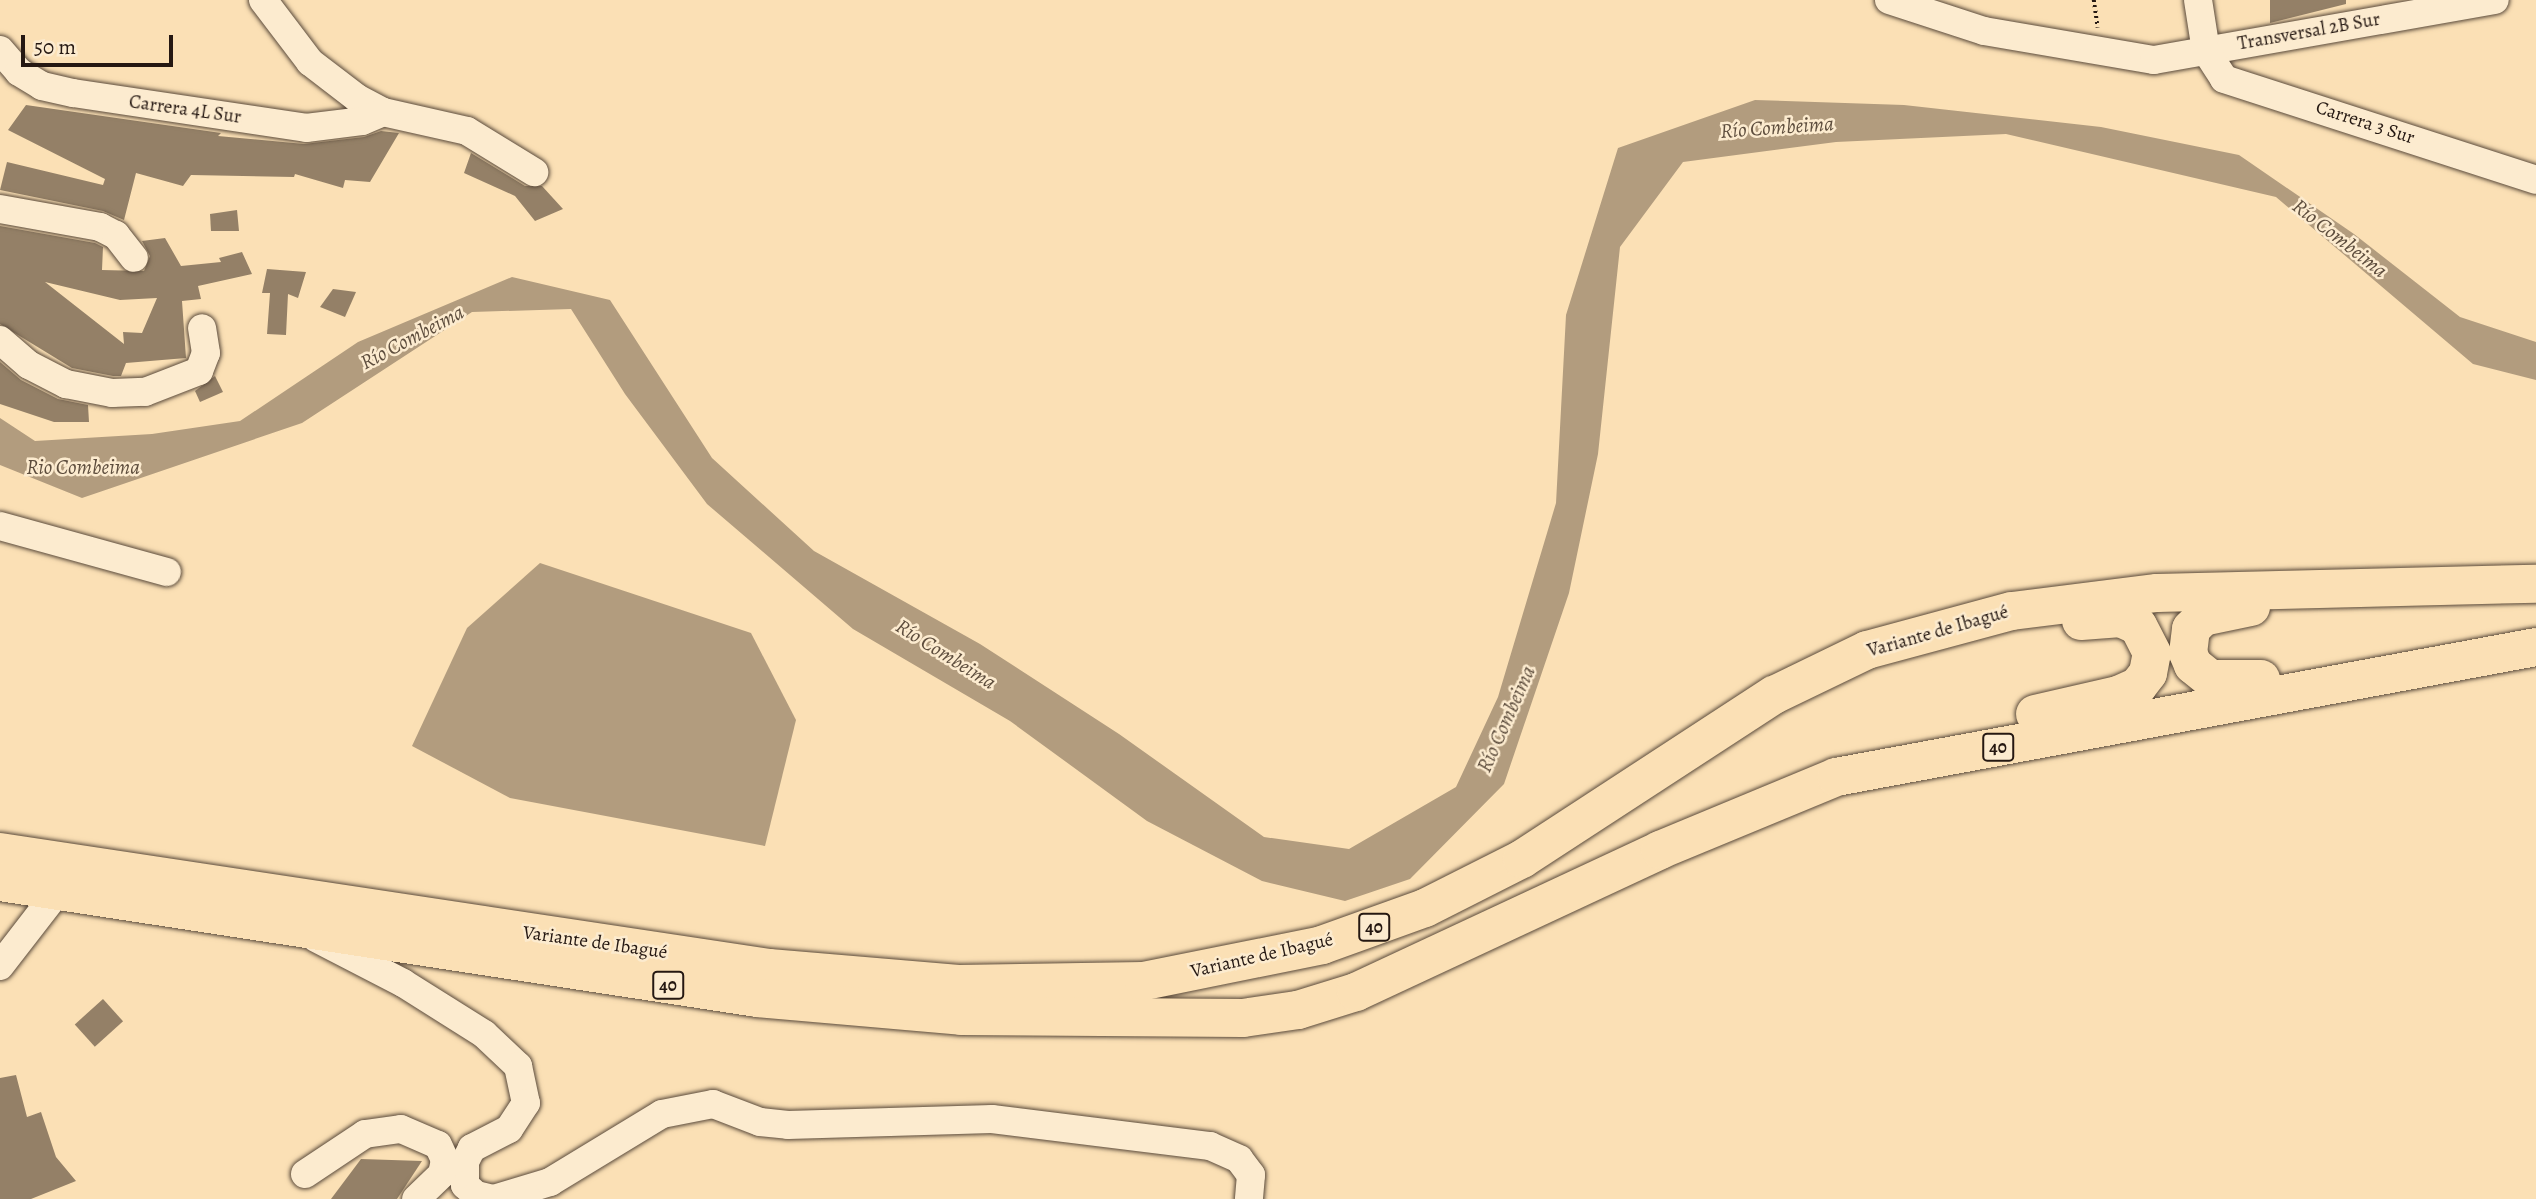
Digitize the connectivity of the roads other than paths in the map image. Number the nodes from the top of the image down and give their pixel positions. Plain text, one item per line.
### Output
1 (263, 0) edge
2 (1889, 0) edge
3 (2198, 0) edge
4 (2496, 0) edge
5 (0, 50) edge
6 (2206, 51) junction
7 (383, 112) junction
8 (2533, 171) edge
9 (534, 172) dead end
10 (0, 209) edge
11 (134, 258) dead end
12 (202, 328) dead end
13 (0, 340) edge
14 (0, 526) edge
15 (167, 572) dead end
16 (2536, 584) edge
17 (2378, 590) junction
18 (2536, 647) edge
19 (2405, 669) junction
20 (1684, 755) junction
21 (1836, 778) junction
22 (0, 852) edge
23 (0, 882) edge
24 (58, 891) junction
25 (298, 929) junction
26 (0, 966) edge
27 (305, 1174) dead end
28 (473, 1197) edge
29 (416, 1199) edge
30 (1249, 1199) edge

1 - 7 street
2 - 6 street, Transversal 2B Sur
3 - 6 street
4 - 6 street, Transversal 2B Sur
5 - 7 street, Carrera 4L Sur
6 - 8 street, Carrera 3 Sur
7 - 9 street
10 - 11 street
12 - 13 street
14 - 15 street
16 - 17 highway, Variante de Ibagué / 40
17 - 19 highway
17 - 20 highway, Variante de Ibagué / 40
18 - 19 highway, Variante de Ibagué / 40
19 - 21 highway, Variante de Ibagué / 40
20 - 21 highway
20 - 22 highway, Variante de Ibagué / 40
21 - 25 highway, Variante de Ibagué / 40
23 - 24 highway, Variante de Ibagué / 40
24 - 25 highway, Variante de Ibagué / 40
24 - 26 street
25 - 28 street
27 - 29 street
28 - 30 street

